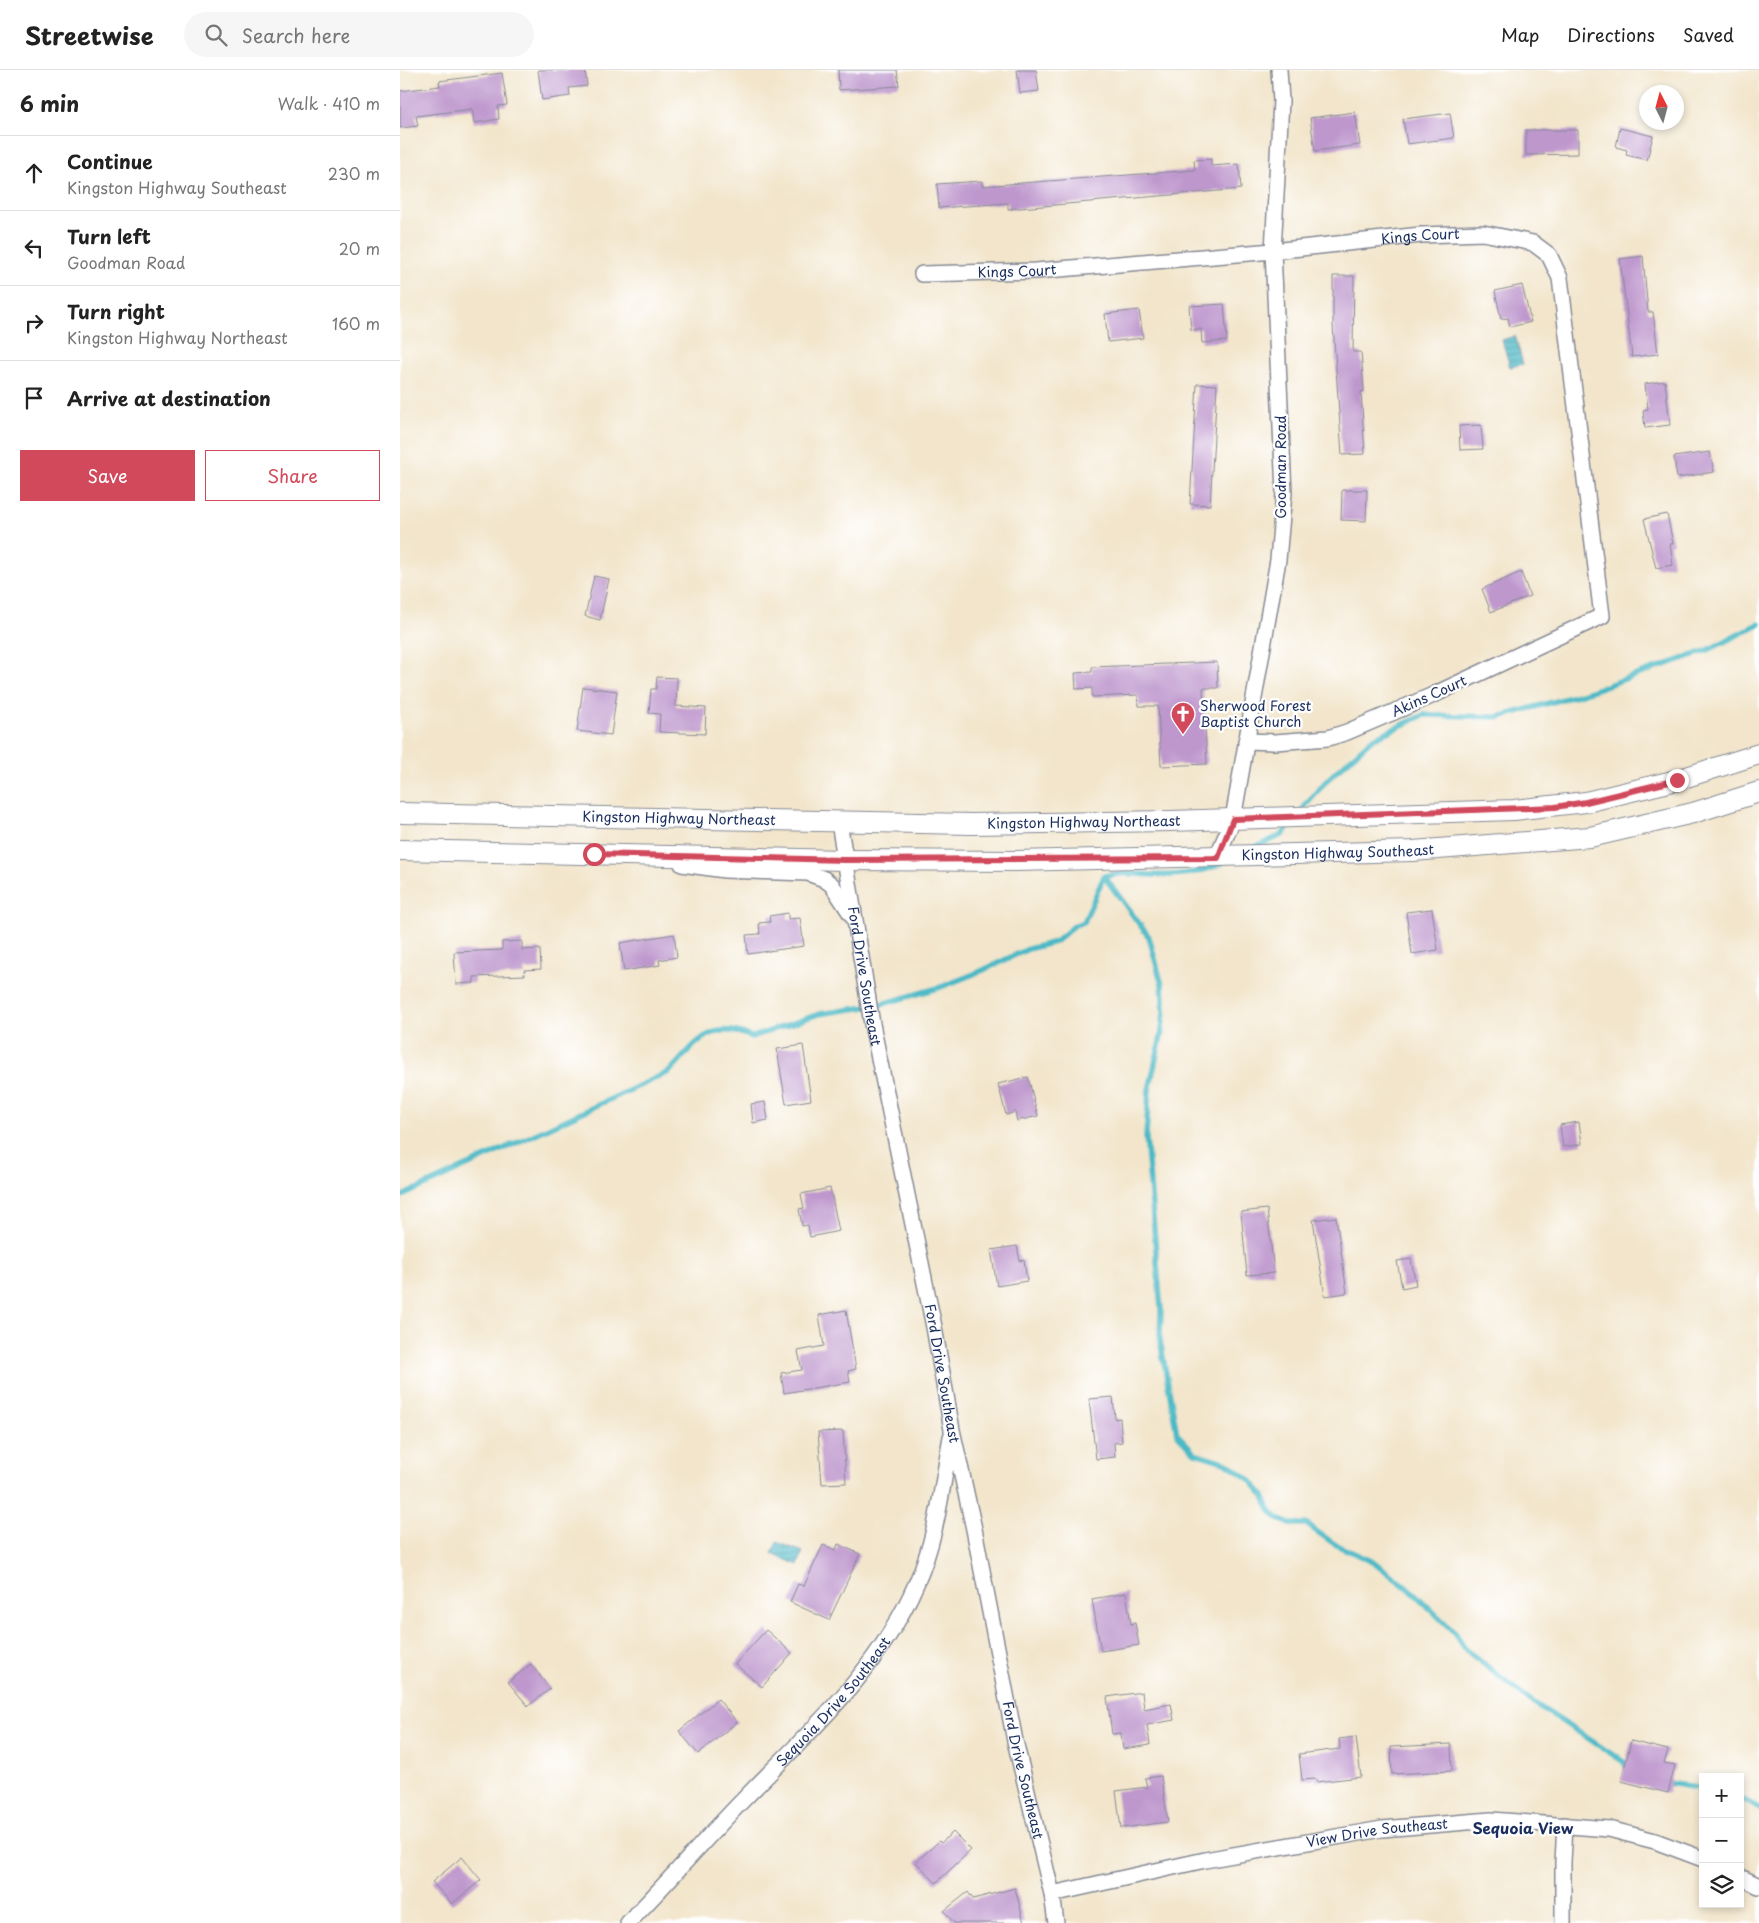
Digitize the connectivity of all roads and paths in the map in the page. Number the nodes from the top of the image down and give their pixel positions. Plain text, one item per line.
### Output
1 (1279, 70) edge
2 (1273, 251) junction
3 (922, 274) dead end
4 (1602, 616) joint
5 (1246, 741) junction
6 (1759, 754) edge
7 (1759, 792) edge
8 (400, 813) edge
9 (1233, 819) junction
10 (839, 822) junction
11 (400, 850) edge
12 (623, 855) junction
13 (1218, 858) junction
14 (845, 860) junction
15 (856, 923) junction
16 (952, 1430) junction
17 (1565, 1825) junction
18 (1699, 1858) edge
19 (1744, 1879) edge
20 (1759, 1886) edge
21 (1052, 1894) junction
22 (628, 1923) edge
23 (1056, 1923) edge
24 (1563, 1923) edge

1 - 2 street, Goodman Road
2 - 3 street, Kings Court
2 - 4 street, Kings Court
2 - 5 street, Goodman Road
4 - 5 street, Akins Court
5 - 9 street, Goodman Road
6 - 9 main road, Kingston Highway Northeast
7 - 13 main road, Kingston Highway Southeast
8 - 10 main road, Kingston Highway Northeast
9 - 10 main road, Kingston Highway Northeast
9 - 13 street, Goodman Road
10 - 14 street, Ford Drive Southeast
11 - 12 main road, Kingston Highway Southeast
12 - 14 main road, Kingston Highway Southeast
12 - 15 street
13 - 14 main road, Kingston Highway Southeast
14 - 15 street, Ford Drive Southeast
15 - 16 street, Ford Drive Southeast
16 - 21 street, Ford Drive Southeast
16 - 22 street, Sequoia Drive Southeast
17 - 18 street, View Drive Southeast
17 - 21 street, View Drive Southeast
17 - 24 street
19 - 20 street
21 - 23 street, Ford Drive Southeast

